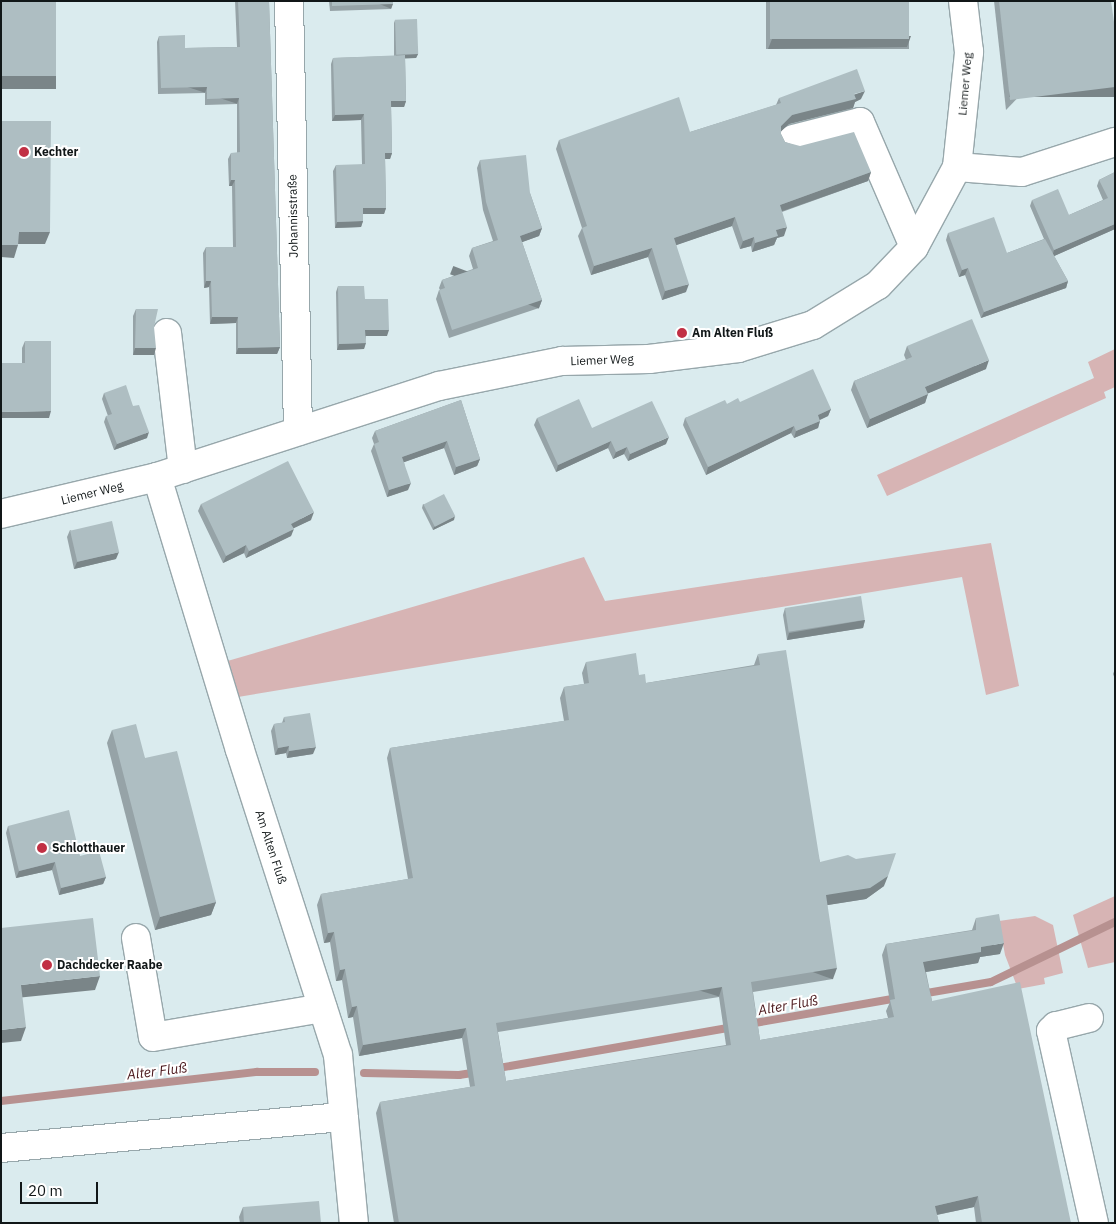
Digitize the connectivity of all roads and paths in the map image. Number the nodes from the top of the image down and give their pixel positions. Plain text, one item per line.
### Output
1 (289, 1) edge
2 (963, 1) edge
3 (793, 139) dead end
4 (1115, 142) edge
5 (957, 167) junction
6 (914, 247) junction
7 (167, 333) dead end
8 (298, 431) junction
9 (183, 469) junction
10 (157, 477) junction
11 (1, 514) edge
12 (136, 938) dead end
13 (322, 1008) junction
14 (1089, 1018) dead end
15 (344, 1116) junction
16 (1, 1148) edge
17 (354, 1223) edge
18 (1094, 1223) edge

1 - 8 street, Johannisstraße
2 - 5 street, Liemer Weg
3 - 6 street
4 - 5 street
5 - 6 street, Liemer Weg
6 - 8 street, Liemer Weg
7 - 9 street
8 - 9 street, Liemer Weg
9 - 10 street, Liemer Weg
10 - 11 street, Liemer Weg
10 - 13 street, Am Alten Fluß
12 - 13 street
13 - 15 street, Am Alten Fluß
14 - 18 street
15 - 16 street
15 - 17 street, Am Alten Fluß

